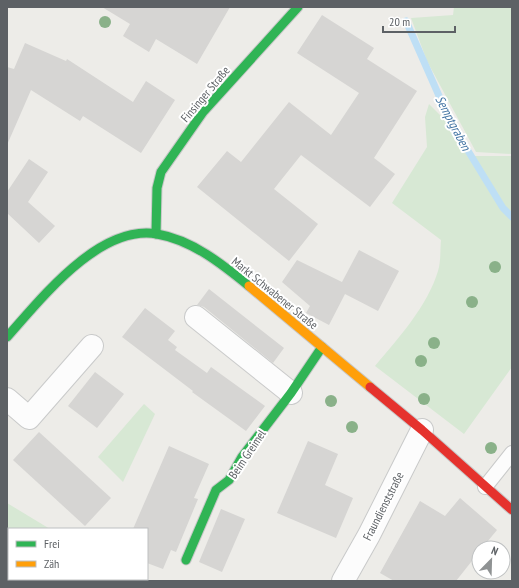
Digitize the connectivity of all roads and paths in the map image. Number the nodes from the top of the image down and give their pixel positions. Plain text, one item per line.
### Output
1 (298, 7) edge
2 (156, 234) junction
3 (196, 317) dead end
4 (7, 337) edge
5 (92, 346) dead end
6 (322, 347) junction
7 (291, 393) junction
8 (7, 399) edge
9 (422, 430) junction
10 (512, 454) edge
11 (485, 486) junction
12 (512, 510) edge
13 (186, 560) dead end
14 (343, 581) edge

1 - 2 main road, Finsinger Straße
2 - 4 main road, Markt Schwabener Straße
2 - 6 main road, Markt Schwabener Straße
3 - 7 street
5 - 8 street
6 - 7 main road, Beim Greimel
6 - 9 main road, Markt Schwabener Straße
7 - 13 main road, Beim Greimel
9 - 11 main road, Markt Schwabener Straße
9 - 14 street, Fraundienststraße
10 - 11 lane
11 - 12 main road, Markt Schwabener Straße

